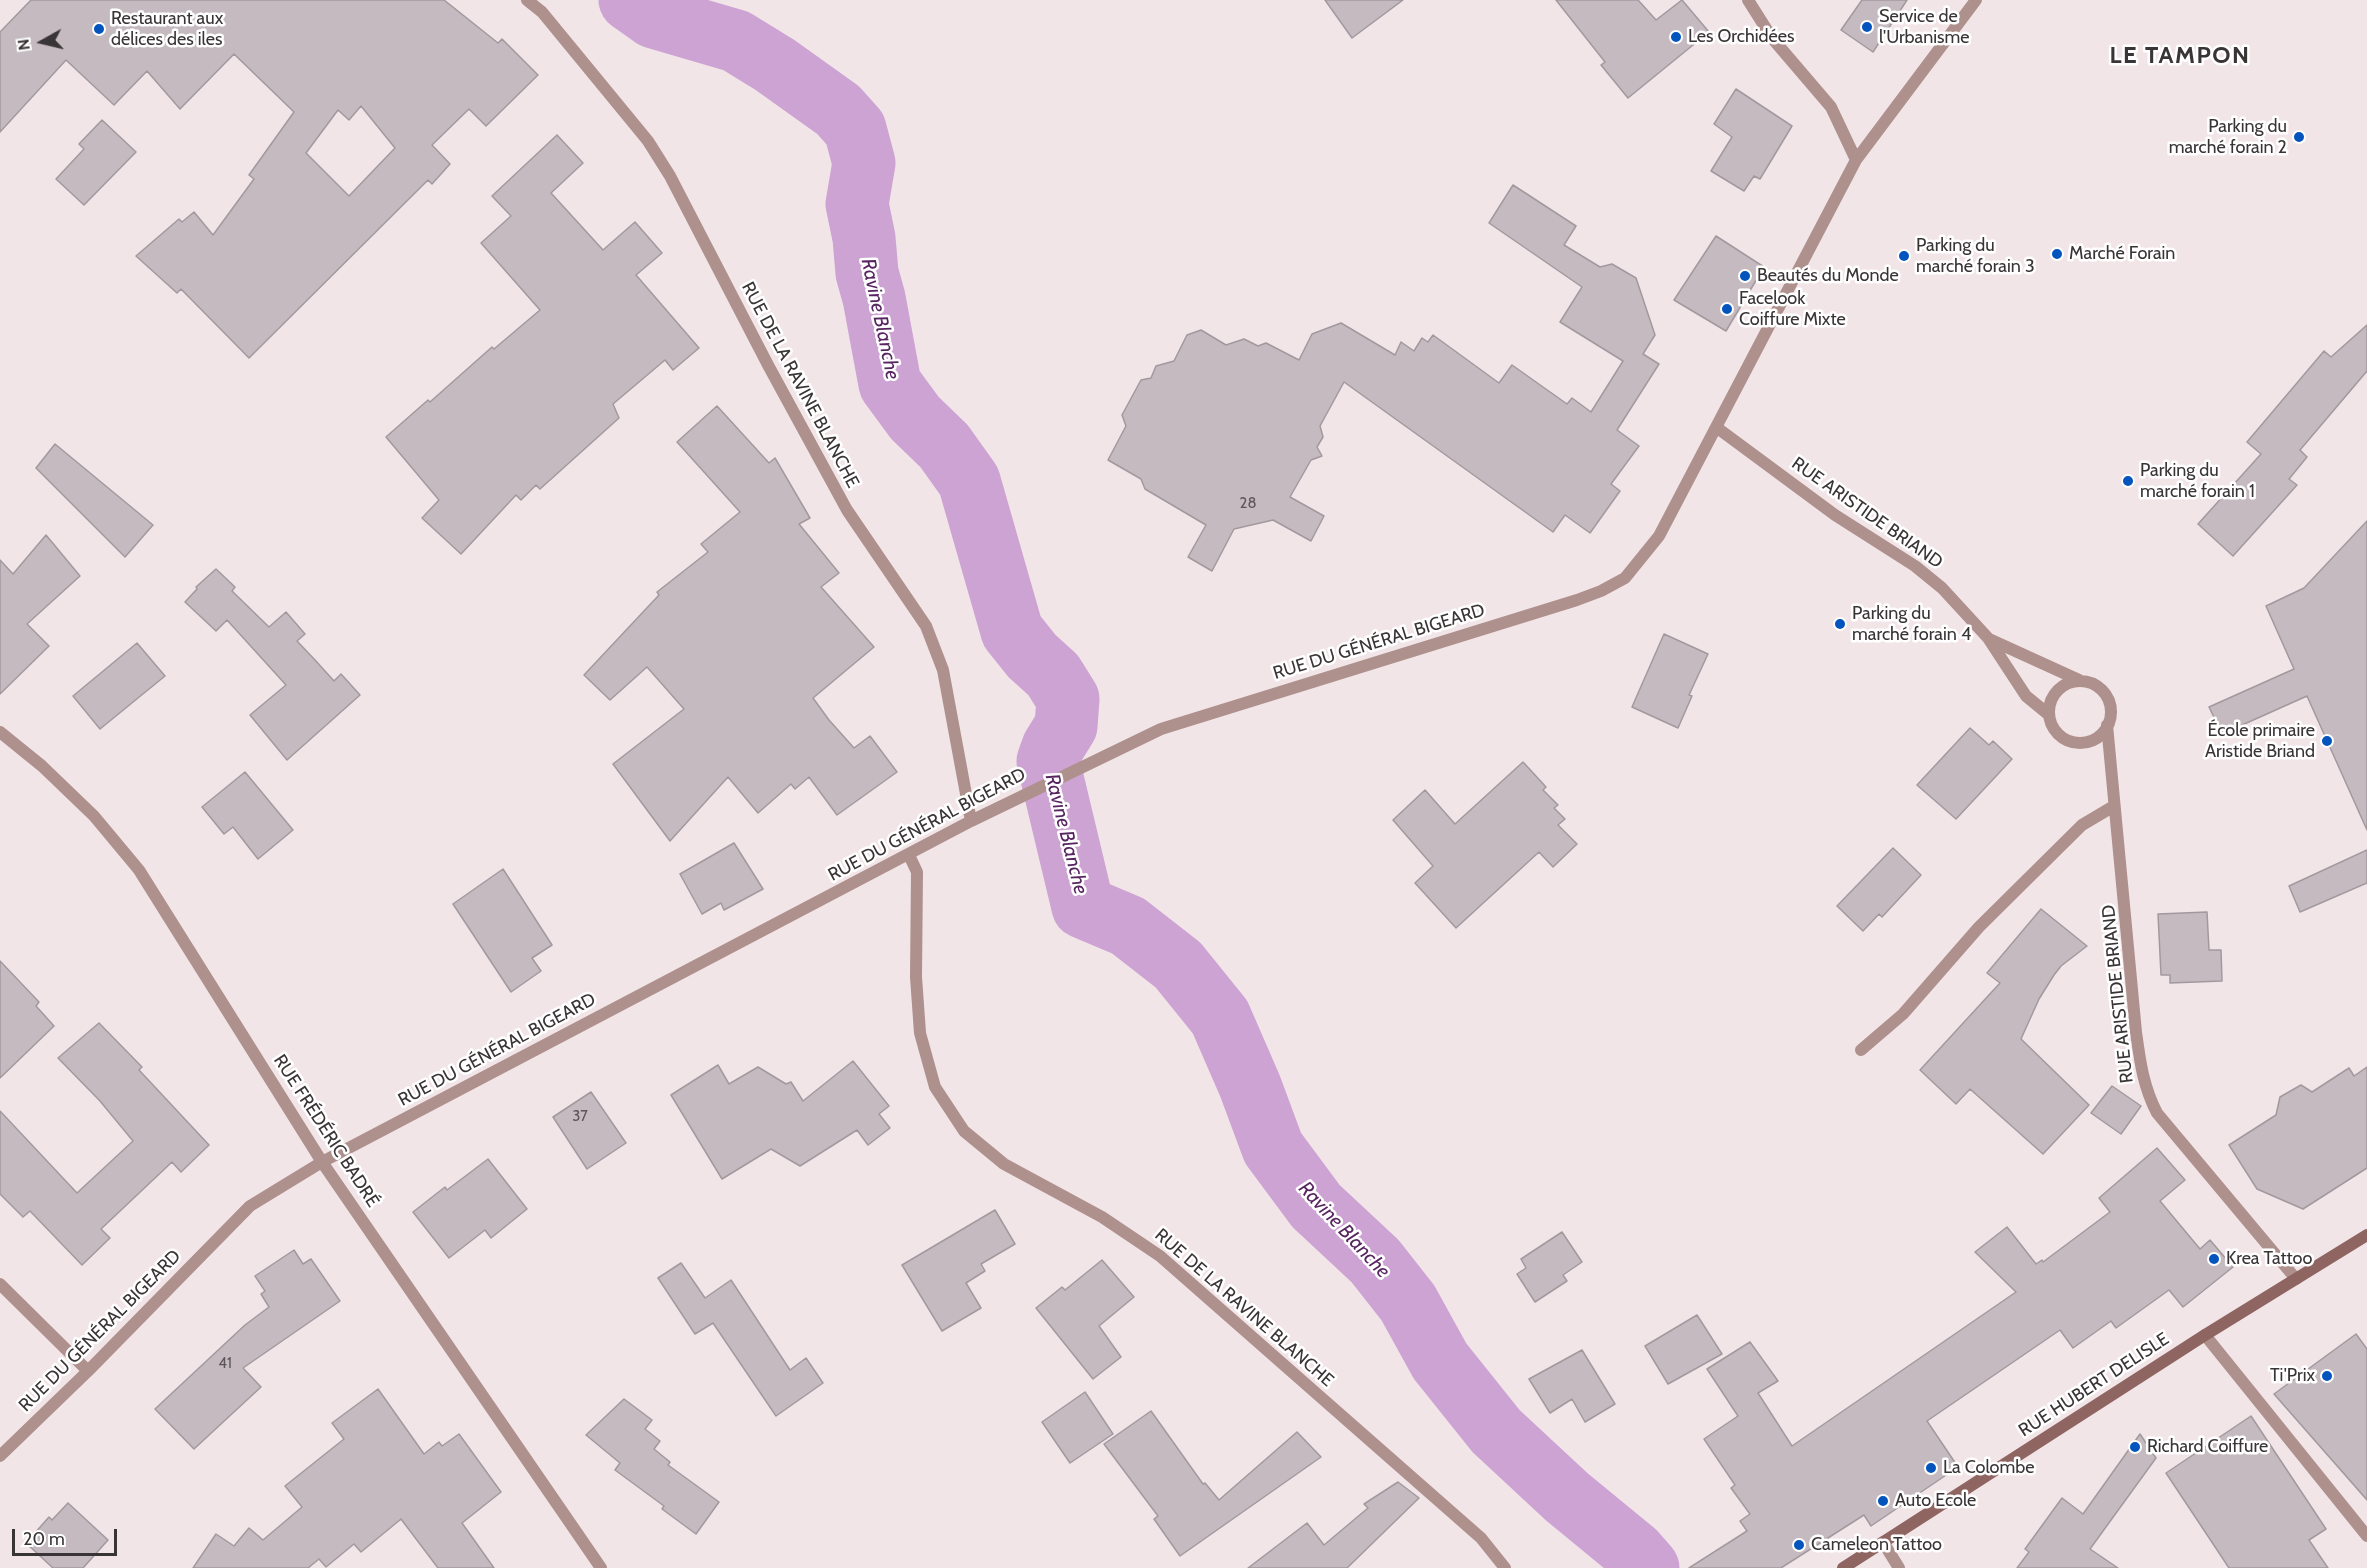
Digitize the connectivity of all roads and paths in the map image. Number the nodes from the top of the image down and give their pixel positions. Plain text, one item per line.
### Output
1 (527, 0) edge
2 (1748, 0) edge
3 (1976, 0) edge
4 (1856, 160) junction
5 (1716, 427) junction
6 (1988, 638) junction
7 (2080, 681) junction
8 (2048, 714) junction
9 (2108, 725) junction
10 (0, 732) edge
11 (2114, 806) junction
12 (971, 821) junction
13 (909, 855) junction
14 (1861, 1050) dead end
15 (322, 1162) junction
16 (2367, 1235) edge
17 (2296, 1279) junction
18 (0, 1284) edge
19 (2205, 1335) junction
20 (88, 1371) junction
21 (0, 1456) edge
22 (2367, 1536) edge
23 (1883, 1542) junction
24 (601, 1568) edge
25 (1505, 1568) edge
26 (1843, 1568) edge
27 (1899, 1568) edge

1 - 12 street, RUE DE LA RAVINE BLANCHE
2 - 4 street
3 - 4 street, RUE DU GÉNÉRAL BIGEARD
4 - 5 street, RUE DU GÉNÉRAL BIGEARD
5 - 6 street, RUE ARISTIDE BRIAND
5 - 12 street, RUE DU GÉNÉRAL BIGEARD
6 - 7 street, RUE ARISTIDE BRIAND
6 - 8 street, RUE ARISTIDE BRIAND
7 - 8 street
7 - 9 street, RUE ARISTIDE BRIAND
8 - 9 street, RUE ARISTIDE BRIAND
9 - 11 street, RUE ARISTIDE BRIAND
10 - 15 street, RUE FRÉDÉRIC BADRÉ
11 - 14 street
11 - 17 street, RUE ARISTIDE BRIAND
12 - 13 street, RUE DU GÉNÉRAL BIGEARD
13 - 15 street, RUE DU GÉNÉRAL BIGEARD
13 - 25 street, RUE DE LA RAVINE BLANCHE
15 - 20 street, RUE DU GÉNÉRAL BIGEARD
15 - 24 street, RUE FRÉDÉRIC BADRÉ
16 - 17 main road, RUE HUBERT DELISLE
17 - 19 main road, RUE HUBERT DELISLE
18 - 20 street
19 - 22 street
19 - 23 main road, RUE HUBERT DELISLE
20 - 21 street, RUE DU GÉNÉRAL BIGEARD
23 - 26 main road, RUE HUBERT DELISLE
23 - 27 street

